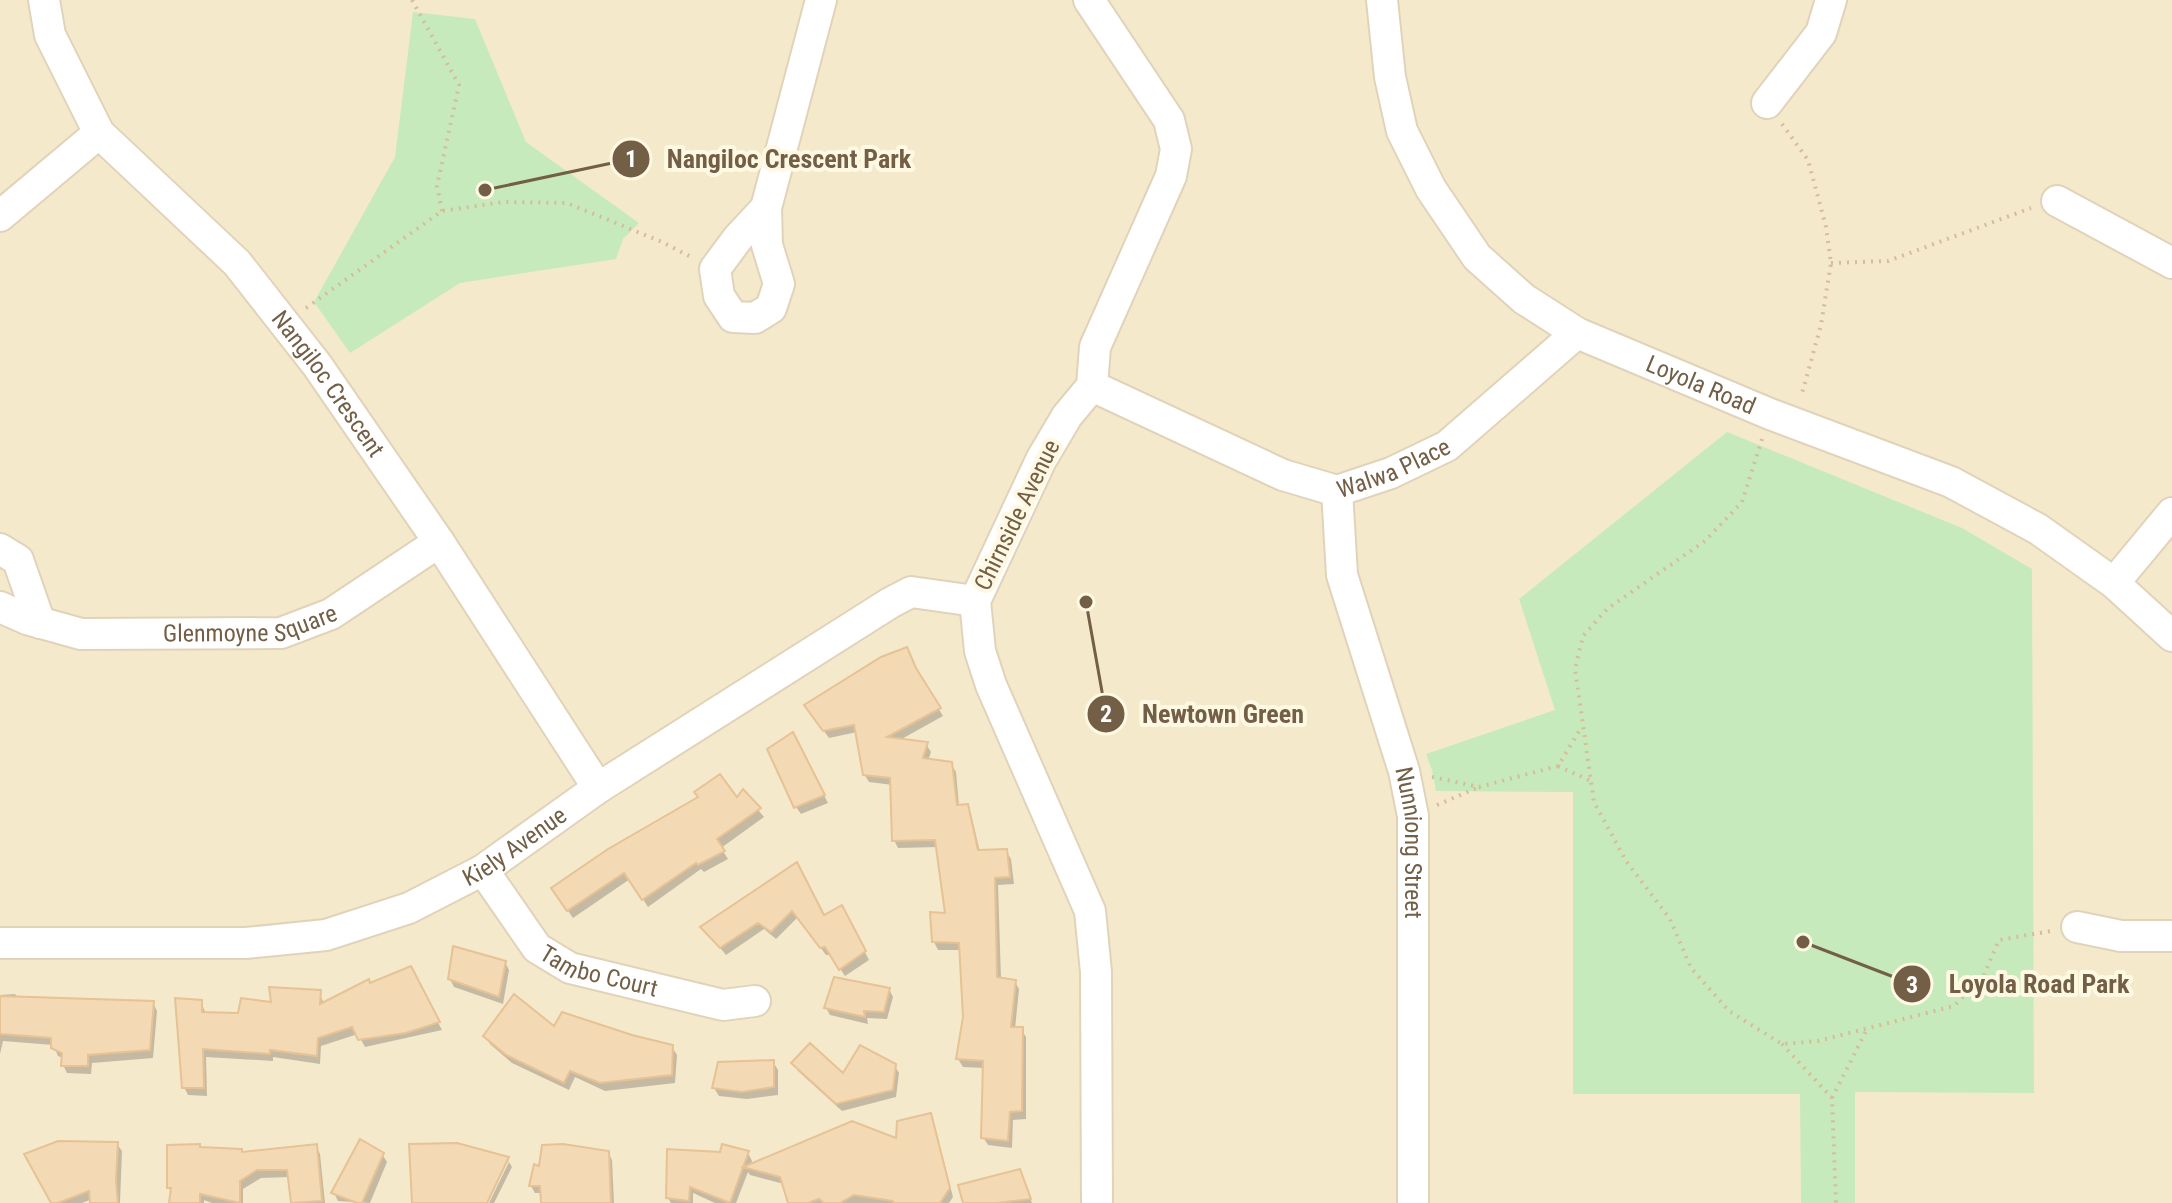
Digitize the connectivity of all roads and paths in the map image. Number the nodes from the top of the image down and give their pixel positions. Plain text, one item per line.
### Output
1 (44, 0) edge
2 (412, 0) edge
3 (821, 0) edge
4 (1089, 0) edge
5 (1382, 0) edge
6 (1831, 0) edge
7 (1767, 103) joint
8 (99, 133) junction
9 (2057, 201) joint
10 (766, 208) junction
11 (442, 211) junction
12 (0, 216) edge
13 (1831, 263) junction
14 (2172, 263) edge
15 (715, 269) junction
16 (285, 323) junction
17 (1577, 333) junction
18 (1092, 386) junction
19 (1781, 418) junction
20 (1337, 491) junction
21 (2172, 513) edge
22 (439, 542) junction
23 (0, 549) edge
24 (2114, 583) junction
25 (975, 601) junction
26 (0, 607) edge
27 (40, 623) junction
28 (2172, 636) edge
29 (1582, 726) junction
30 (1558, 766) junction
31 (1404, 771) junction
32 (1591, 781) junction
33 (1479, 787) junction
34 (598, 788) junction
35 (1413, 816) junction
36 (483, 870) junction
37 (2077, 927) joint
38 (2172, 936) edge
39 (0, 943) edge
40 (755, 1001) dead end
41 (1867, 1028) junction
42 (1782, 1044) junction
43 (1832, 1098) junction
44 (1097, 1203) edge
45 (1413, 1203) edge
46 (1836, 1203) edge

1 - 8 street, Nangiloc Crescent
2 - 11 path
3 - 10 street
4 - 18 street
5 - 17 street, Loyola Road
6 - 7 street
7 - 13 path
8 - 12 street
8 - 16 street, Nangiloc Crescent
9 - 13 path
9 - 14 street
10 - 15 street
10 - 15 street
11 - 15 path
11 - 16 path
13 - 19 path
16 - 22 street, Nangiloc Crescent
17 - 19 street, Loyola Road
17 - 20 street, Walwa Place
18 - 20 street, Walwa Place
18 - 25 street, Chirnside Avenue
19 - 24 street, Loyola Road
19 - 29 path
20 - 31 street, Nunniong Street
21 - 24 street
22 - 27 street, Glenmoyne Square
22 - 34 street, Nangiloc Crescent
23 - 27 street
24 - 28 street, Loyola Road
25 - 34 street, Kiely Avenue
25 - 44 street, Chirnside Avenue
26 - 27 street, Glenmoyne Square
29 - 30 path
29 - 32 path
30 - 32 path
30 - 33 path
31 - 33 path
31 - 35 street, Nunniong Street
32 - 42 path
33 - 35 path
34 - 36 street, Kiely Avenue
35 - 45 street, Nunniong Street
36 - 39 street, Kiely Avenue
36 - 40 street, Tambo Court
37 - 38 street
37 - 41 path
41 - 42 path
41 - 43 path
42 - 43 path
43 - 46 path

